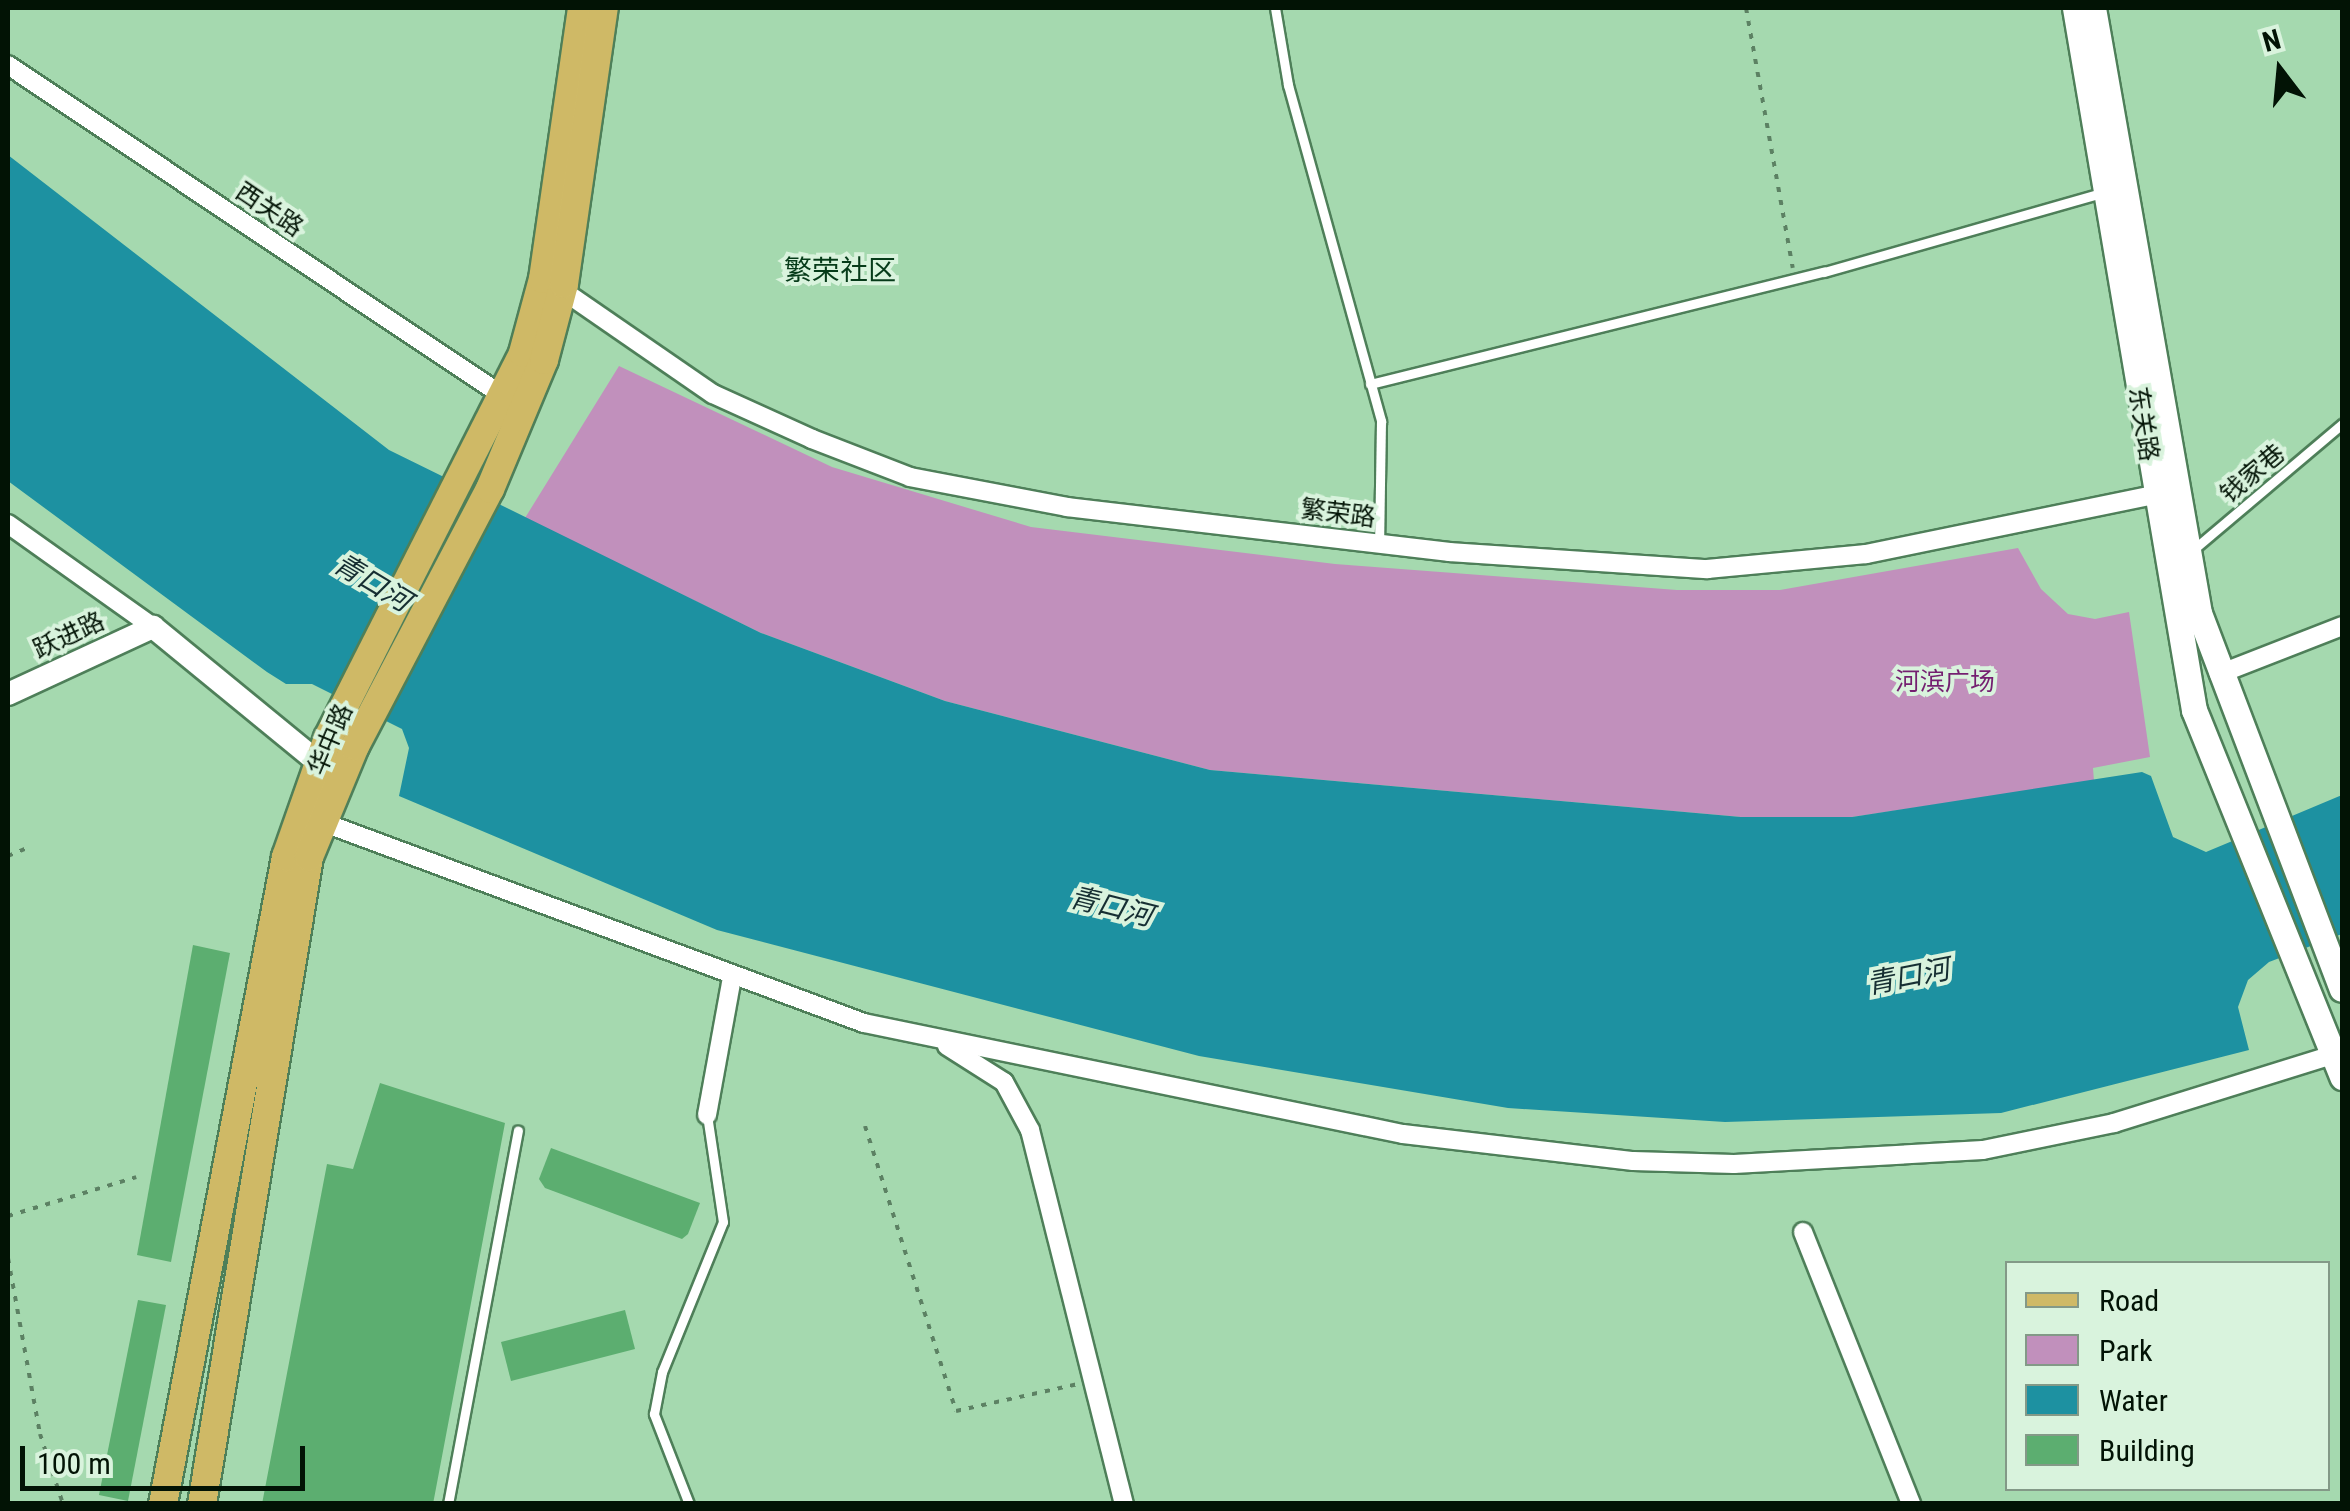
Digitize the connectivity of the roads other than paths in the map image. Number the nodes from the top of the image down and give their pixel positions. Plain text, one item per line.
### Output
1 (582, 8) edge
2 (604, 8) edge
3 (1275, 8) edge
4 (2075, 8) edge
5 (2094, 8) edge
6 (8, 65) edge
7 (2105, 192) junction
8 (562, 290) junction
9 (1370, 384) junction
10 (503, 396) junction
11 (2342, 424) edge
12 (477, 483) junction
13 (2154, 495) junction
14 (8, 524) edge
15 (1379, 544) junction
16 (2188, 554) junction
17 (2342, 626) edge
18 (153, 627) junction
19 (2218, 674) junction
20 (8, 694) edge
21 (323, 750) junction
22 (322, 822) junction
23 (732, 976) junction
24 (2342, 990) edge
25 (934, 1038) junction
26 (2340, 1061) edge
27 (707, 1115) joint
28 (518, 1131) dead end
29 (1803, 1232) dead end
30 (162, 1504) edge
31 (202, 1504) edge
32 (448, 1504) edge
33 (689, 1504) edge
34 (1124, 1504) edge
35 (1911, 1504) edge

1 - 10 main road, 华中路
2 - 8 main road, 华中路
3 - 9 lane
4 - 7 main road, 东关路
5 - 16 main road, 东关路
6 - 10 street, 西关路
7 - 9 lane
7 - 13 main road, 东关路
8 - 12 main road, 华中路
8 - 15 street, 繁荣路
9 - 15 lane
10 - 12 main road, 华中路
11 - 16 lane, 钱家巷
12 - 21 main road, 华中路
12 - 22 main road, 华中路
13 - 15 street, 繁荣路
13 - 26 main road, 东关路
14 - 18 street
16 - 19 main road, 东关路
17 - 19 street
18 - 20 street, 跃进路
18 - 21 street
19 - 24 main road, 东关路
21 - 30 main road, 华中路
22 - 23 street
22 - 31 main road, 华中路
23 - 25 street
23 - 27 street
25 - 26 street
25 - 34 street
27 - 33 lane
28 - 32 lane
29 - 35 street

